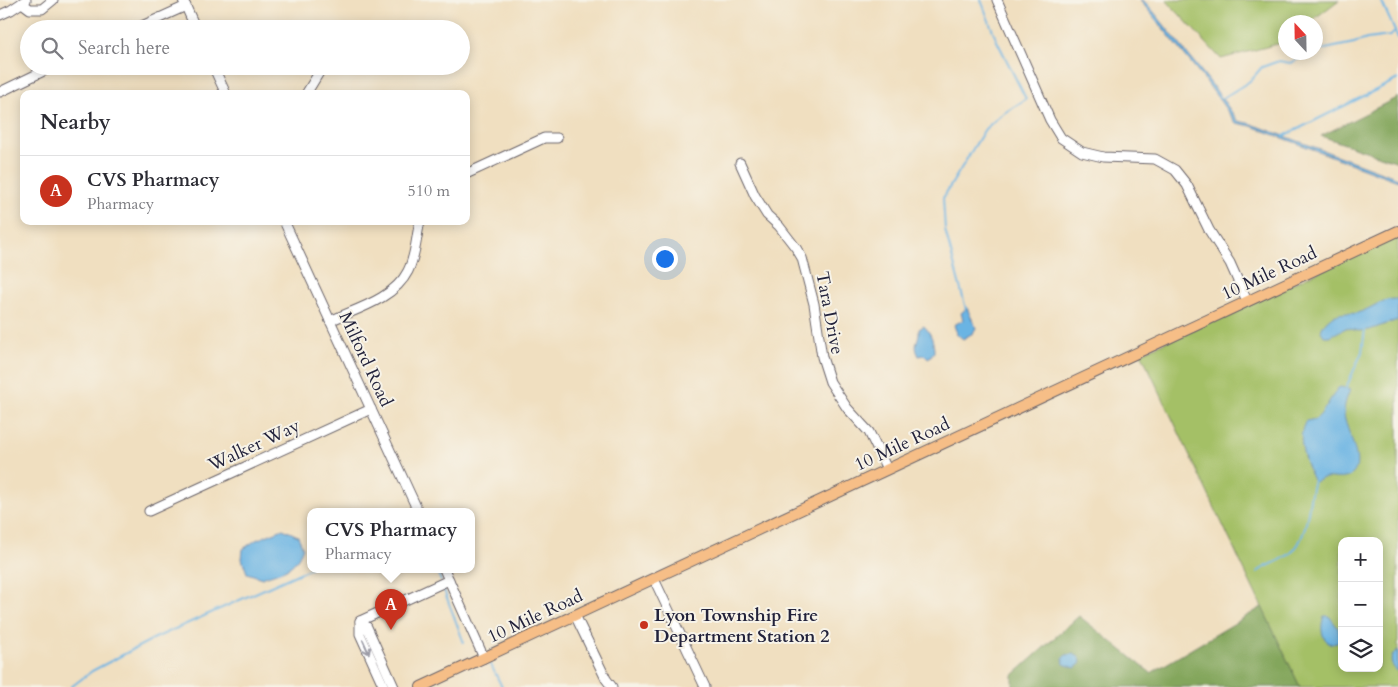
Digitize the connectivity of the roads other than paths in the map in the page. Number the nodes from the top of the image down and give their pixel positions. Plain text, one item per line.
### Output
1 (53, 0) edge
2 (997, 0) edge
3 (24, 2) edge
4 (185, 3) edge
5 (0, 16) edge
6 (152, 20) edge
7 (192, 20) edge
8 (35, 75) edge
9 (218, 75) edge
10 (318, 75) edge
11 (224, 90) edge
12 (308, 90) edge
13 (0, 92) edge
14 (557, 138) dead end
15 (740, 163) dead end
16 (470, 172) edge
17 (286, 225) edge
18 (419, 225) edge
19 (1398, 231) edge
20 (1247, 301) junction
21 (330, 321) junction
22 (371, 409) junction
23 (887, 469) junction
24 (417, 508) edge
25 (149, 511) dead end
26 (446, 573) edge
27 (654, 579) junction
28 (449, 580) junction
29 (575, 615) junction
30 (360, 621) junction
31 (484, 658) junction
32 (384, 687) edge
33 (394, 687) edge
34 (421, 687) edge
35 (612, 687) edge
36 (705, 687) edge

1 - 3 street
2 - 20 street
3 - 5 street
4 - 6 street
4 - 7 street
8 - 13 street
9 - 11 street
10 - 12 street
14 - 16 street
15 - 23 street, Tara Drive
17 - 21 street, Milford Road
18 - 21 street
19 - 20 main road, 10 Mile Road
20 - 23 main road, 10 Mile Road
21 - 22 street, Milford Road
22 - 24 street, Milford Road
22 - 25 street, Walker Way
23 - 27 main road, 10 Mile Road
26 - 28 street
27 - 29 main road, 10 Mile Road
27 - 36 street
28 - 30 street
28 - 31 street
29 - 31 main road, 10 Mile Road
29 - 35 street
30 -> 32 street
30 - 33 street
31 - 34 main road, 10 Mile Road

